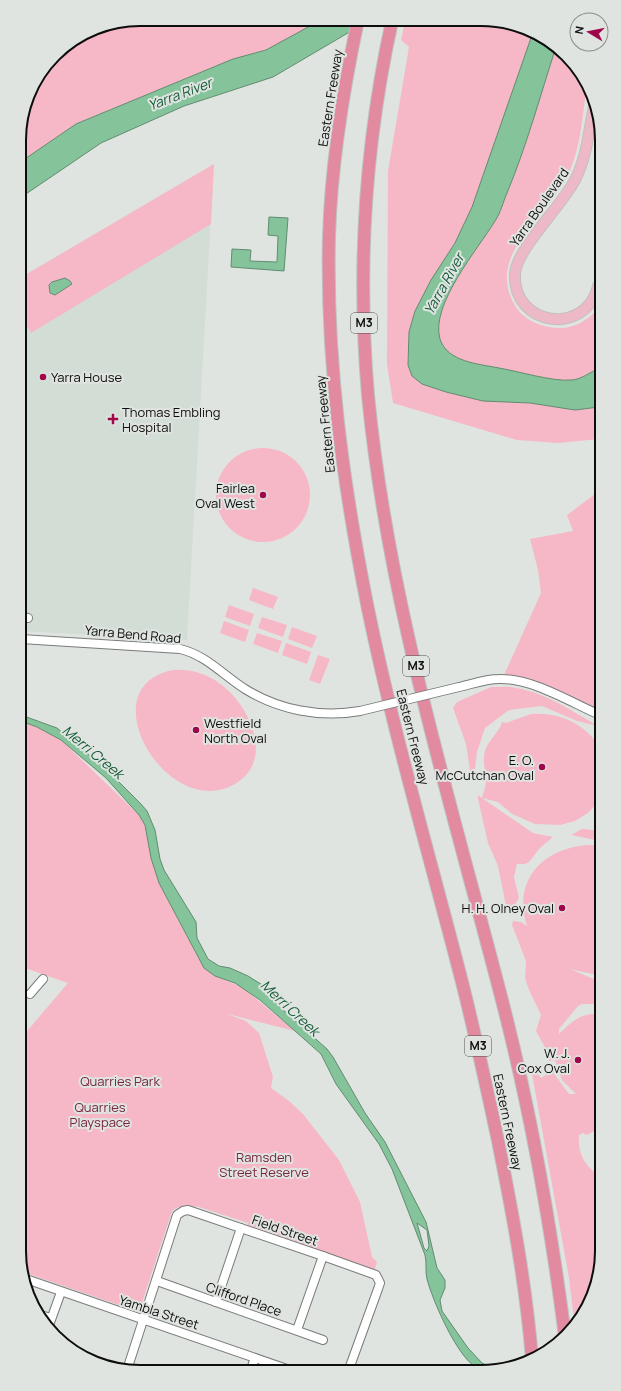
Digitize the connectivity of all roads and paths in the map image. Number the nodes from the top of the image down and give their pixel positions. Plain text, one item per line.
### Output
1 (357, 26) edge
2 (391, 26) edge
3 (592, 117) edge
4 (595, 294) edge
5 (26, 638) edge
6 (595, 713) edge
7 (43, 979) dead end
8 (30, 994) dead end
9 (241, 1228) junction
10 (323, 1256) junction
11 (30, 1281) edge
12 (157, 1281) junction
13 (60, 1292) junction
14 (216, 1302) junction
15 (48, 1317) edge
16 (51, 1318) joint
17 (143, 1320) junction
18 (564, 1329) edge
19 (297, 1330) junction
20 (323, 1340) dead end
21 (531, 1353) edge
22 (255, 1358) junction
23 (129, 1365) edge
24 (252, 1365) edge
25 (275, 1365) edge
26 (350, 1365) edge

1 - 21 highway, Eastern Freeway / M3
2 - 18 highway, Eastern Freeway / M3
3 - 4 main road, Yarra Boulevard
5 - 6 street, Yarra Bend Road, bridge
7 - 8 street
9 - 10 street, Field Street
9 - 12 street, Field Street
9 - 14 street
10 - 19 street
10 - 26 street, Field Street
11 - 13 street, Yambla Street
12 - 14 street, Clifford Place
12 - 17 street
13 - 16 street
13 - 17 street, Yambla Street
14 - 19 street, Clifford Place
15 - 16 street
17 - 22 street, Yambla Street
17 - 23 street
19 - 20 street, Clifford Place
22 - 24 street
22 - 25 street, Yambla Street

